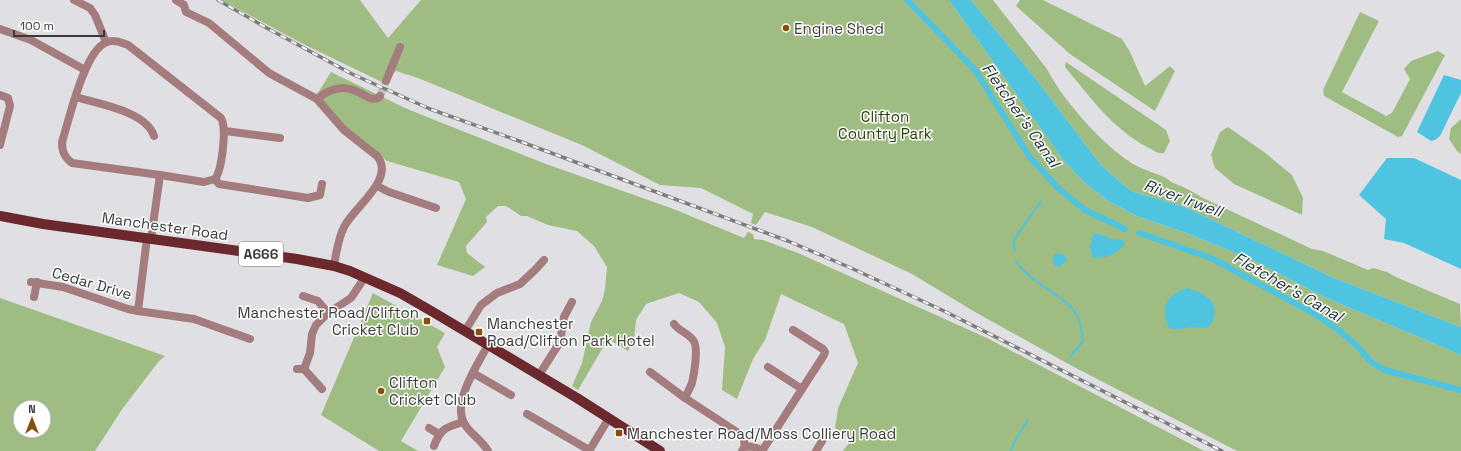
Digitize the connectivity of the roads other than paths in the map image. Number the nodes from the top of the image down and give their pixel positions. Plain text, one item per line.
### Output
1 (74, 0) edge
2 (176, 0) edge
3 (0, 29) edge
4 (106, 42) junction
5 (400, 47) dead end
6 (85, 70) junction
7 (386, 81) tunnel mouth
8 (0, 95) edge
9 (380, 96) dead end
10 (76, 97) junction
11 (317, 99) junction
12 (225, 131) junction
13 (154, 136) dead end
14 (281, 139) dead end
15 (0, 145) edge
16 (160, 175) junction
17 (215, 179) junction
18 (322, 184) dead end
19 (377, 186) junction
20 (436, 209) dead end
21 (0, 216) edge
22 (149, 238) junction
23 (544, 260) dead end
24 (334, 266) junction
25 (365, 276) junction
26 (303, 296) dead end
27 (34, 297) dead end
28 (572, 302) dead end
29 (138, 311) junction
30 (328, 313) junction
31 (674, 324) dead end
32 (793, 330) dead end
33 (465, 331) junction
34 (250, 339) dead end
35 (488, 346) junction
36 (768, 367) dead end
37 (650, 372) dead end
38 (473, 373) junction
39 (539, 376) junction
40 (322, 388) dead end
41 (802, 389) junction
42 (512, 395) dead end
43 (685, 398) junction
44 (527, 414) dead end
45 (609, 418) junction
46 (463, 422) junction
47 (429, 428) dead end
48 (828, 432) dead end
49 (439, 434) junction
50 (434, 446) dead end
51 (744, 448) edge
52 (488, 451) edge
53 (589, 451) edge
54 (660, 451) edge
55 (762, 451) edge
56 (816, 451) edge

1 - 4 street
2 - 11 street
3 - 6 street
4 - 6 street
4 - 12 street
5 - 7 street
6 - 10 street
8 - 15 street
9 - 11 street
10 - 13 street
10 - 16 street
11 - 19 street
12 - 14 street
12 - 17 street
16 - 17 street
16 - 22 street, Cedar Drive
17 - 18 street
19 - 20 street
19 - 24 street
21 - 22 main road, Manchester Road / A666
22 - 24 main road, Manchester Road / A666
22 - 29 street, Cedar Drive
23 - 33 street
24 - 25 main road, Manchester Road / A666
25 - 30 street
25 - 33 main road, Manchester Road / A666
26 - 30 street
27 - 29 street, Cedar Drive
28 - 39 street
29 - 34 street
30 - 40 street
31 - 43 street
32 - 41 street
33 - 35 main road, Manchester Road / A666
35 - 38 street
35 - 39 main road, Manchester Road / A666
36 - 41 street
37 - 43 street
38 - 42 street
38 - 46 street
39 - 45 main road, Manchester Road / A666
41 - 55 street
43 - 51 street
44 - 53 street
45 - 53 street
45 - 54 main road, Manchester Road / A666
46 - 49 street
46 - 52 street
47 - 49 street
48 - 56 street
49 - 50 street
51 - 55 street

